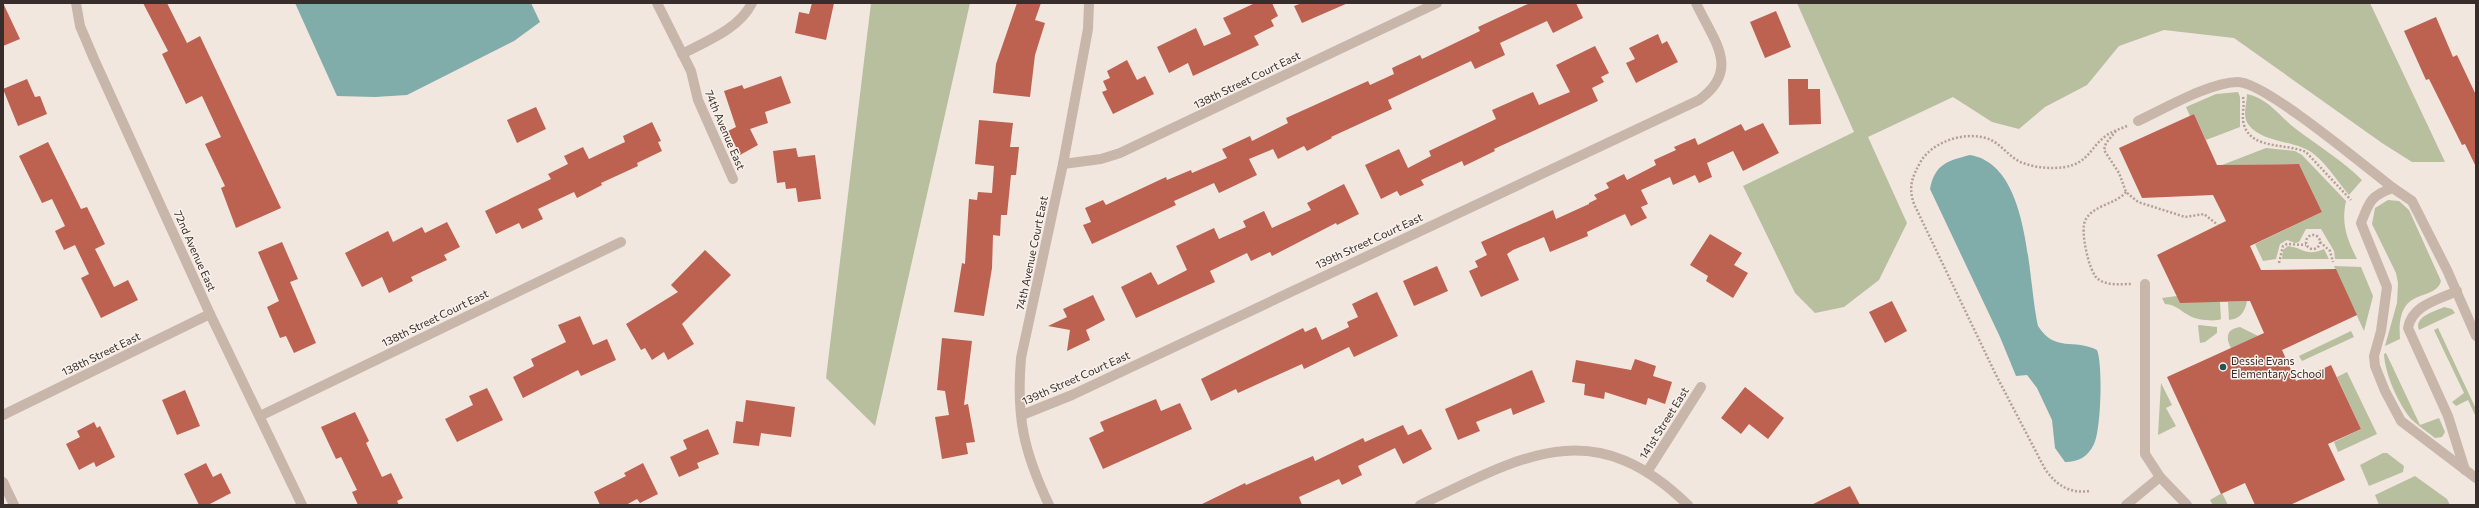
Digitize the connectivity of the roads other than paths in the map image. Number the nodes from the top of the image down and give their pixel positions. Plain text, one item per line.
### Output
1 (76, 3) edge
2 (657, 3) edge
3 (752, 3) edge
4 (1089, 3) edge
5 (1437, 3) edge
6 (1696, 3) edge
7 (682, 54) junction
8 (2138, 121) road end
9 (1063, 164) junction
10 (733, 179) dead end
11 (2393, 188) junction
12 (621, 242) dead end
13 (2145, 284) road end
14 (2456, 291) junction
15 (210, 314) junction
16 (2476, 336) edge
17 (1701, 387) dead end
18 (3, 415) edge
19 (1022, 415) junction
20 (260, 416) junction
21 (2465, 470) junction
22 (1648, 472) junction
23 (2160, 477) junction
24 (2476, 478) edge
25 (3, 482) edge
26 (14, 505) edge
27 (302, 505) edge
28 (1049, 505) edge
29 (1420, 505) edge
30 (1688, 505) edge
31 (2126, 505) edge
32 (2187, 505) edge

1 - 15 street, 72nd Avenue East
2 - 7 street, 74th Avenue East
3 - 7 street
4 - 9 street, 74th Avenue Court East
5 - 9 street, 138th Street Court East
6 - 19 street, 139th Street Court East
7 - 10 street, 74th Avenue East
8 - 11 street
9 - 19 street, 74th Avenue Court East
11 - 14 street
11 - 21 street
12 - 20 street, 138th Street Court East
13 - 23 street
14 - 16 street
14 - 21 street
15 - 18 street, 138th Street East
15 - 20 street, 72nd Avenue East
17 - 22 street, 141st Street East
19 - 28 street, 74th Avenue Court East
20 - 27 street, 72nd Avenue East
21 - 24 street
22 - 29 street
22 - 30 street
23 - 31 street
23 - 32 street
25 - 26 street

